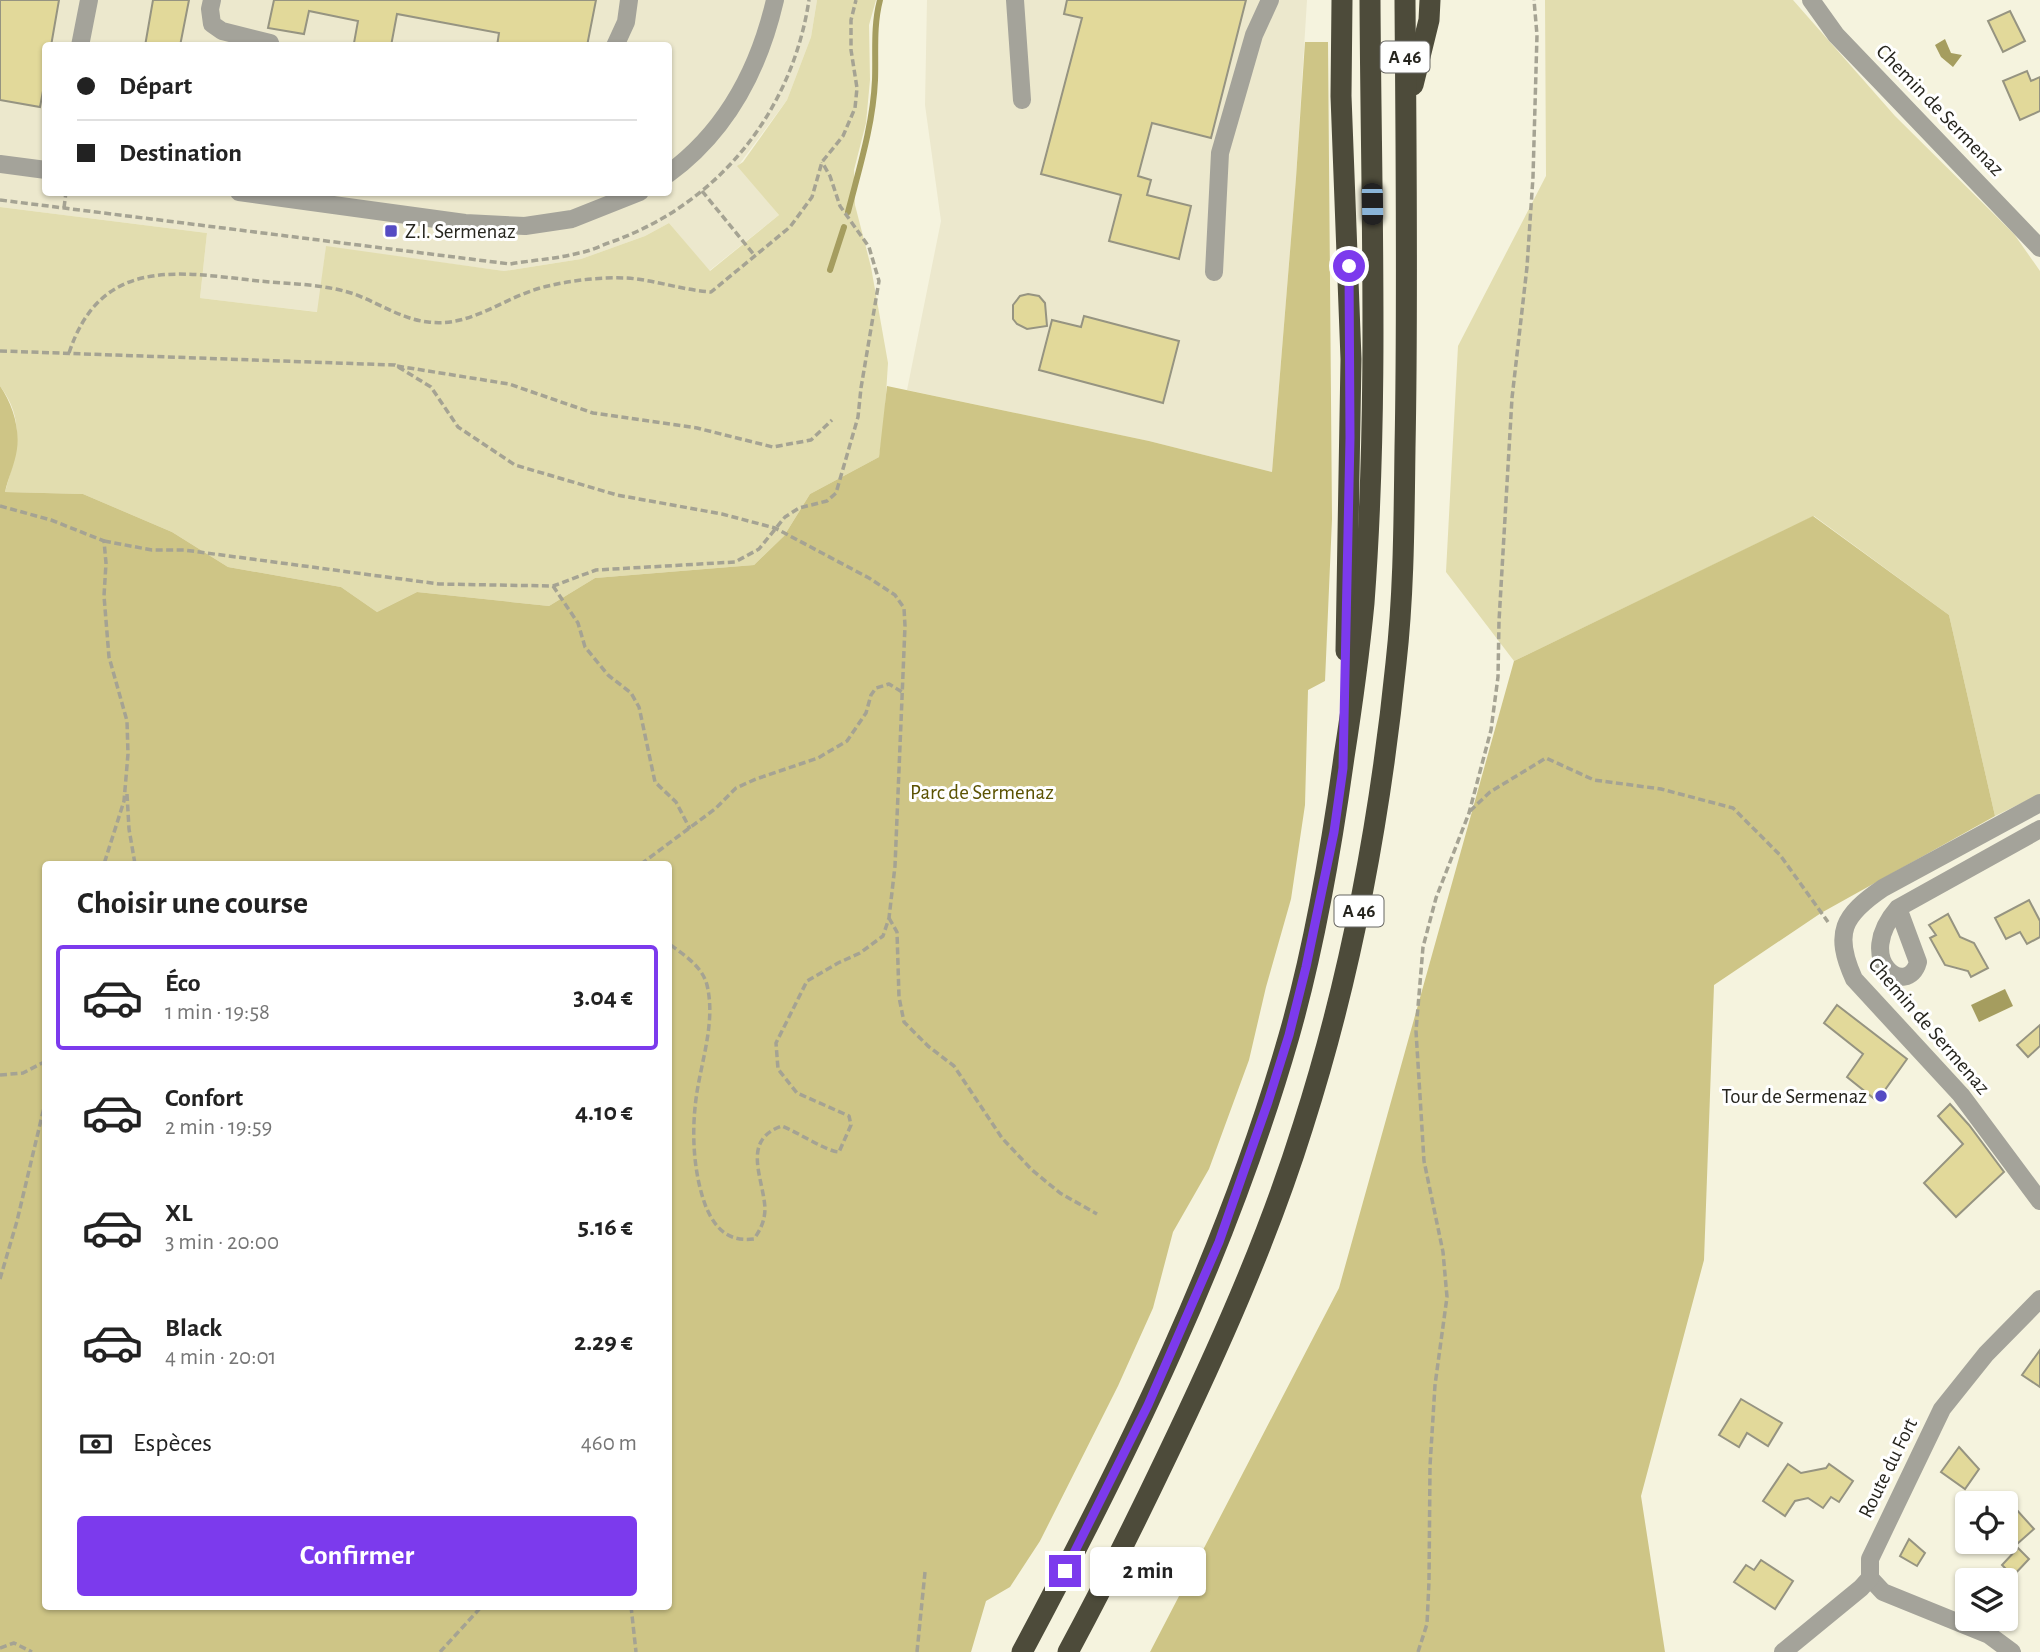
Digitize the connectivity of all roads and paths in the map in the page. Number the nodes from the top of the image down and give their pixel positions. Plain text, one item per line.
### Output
1 (89, 0) edge
2 (212, 0) edge
3 (629, 0) edge
4 (775, 0) edge
5 (856, 0) edge
6 (1015, 0) edge
7 (1270, 0) edge
8 (1342, 0) edge
9 (1370, 0) edge
10 (1405, 0) edge
11 (1430, 0) edge
12 (1534, 0) edge
13 (1811, 0) edge
14 (81, 42) edge
15 (266, 42) edge
16 (617, 42) edge
17 (1021, 100) dead end
18 (1406, 114) junction
19 (821, 162) junction
20 (0, 164) edge
21 (42, 169) edge
22 (672, 170) edge
23 (702, 191) dead end
24 (66, 196) edge
25 (289, 196) edge
26 (630, 196) edge
27 (64, 208) dead end
28 (2040, 248) edge
29 (755, 256) junction
30 (1214, 272) dead end
31 (0, 351) edge
32 (69, 353) junction
33 (395, 365) junction
34 (832, 420) dead end
35 (0, 506) edge
36 (775, 528) junction
37 (104, 541) junction
38 (553, 586) junction
39 (902, 692) junction
40 (1343, 768) junction
41 (127, 788) junction
42 (2040, 803) edge
43 (1469, 813) junction
44 (690, 829) junction
45 (2040, 829) edge
46 (105, 861) edge
47 (134, 861) edge
48 (645, 861) edge
49 (1898, 908) dead end
50 (889, 918) junction
51 (1844, 935) junction
52 (672, 946) edge
53 (42, 1064) edge
54 (0, 1075) edge
55 (42, 1116) edge
56 (2040, 1201) edge
57 (1097, 1214) dead end
58 (0, 1279) edge
59 (2040, 1299) edge
60 (925, 1572) dead end
61 (1870, 1578) junction
62 (478, 1610) edge
63 (631, 1610) edge
64 (0, 1648) edge
65 (33, 1652) edge
66 (440, 1652) edge
67 (636, 1652) edge
68 (917, 1652) edge
69 (1022, 1652) edge
70 (1068, 1652) edge
71 (1418, 1652) edge
72 (1783, 1652) edge
73 (2012, 1652) edge

1 - 14 street
2 - 15 street
3 - 16 street
4 - 22 street
5 - 19 path
6 - 17 street
7 - 30 street
8 - 40 highway
9 - 40 highway, A 46
10 - 18 highway, A 46
11 - 18 highway
12 - 43 path
13 - 28 street, Chemin de Sermenaz
18 - 70 highway, A 46
19 - 29 path
19 - 36 path
20 - 21 street
23 - 29 path
24 - 27 path
25 - 26 street
29 - 32 path
31 - 32 path
32 - 33 path
33 - 34 path
33 - 36 path
35 - 37 path
36 - 38 path
36 - 39 path
37 - 38 path
37 - 41 path
38 - 44 path
39 - 44 path
39 - 50 path
40 - 69 highway, A 46
41 - 46 path
41 - 47 path
42 - 51 street
43 - 51 path
43 - 71 path
44 - 48 path
45 - 49 street
50 - 52 path
50 - 57 path
51 - 56 street, Chemin de Sermenaz
53 - 54 path
55 - 58 path
59 - 61 street, Route du Fort
60 - 68 path
61 - 72 street
61 - 73 street
62 - 66 path
63 - 67 path
64 - 65 path

